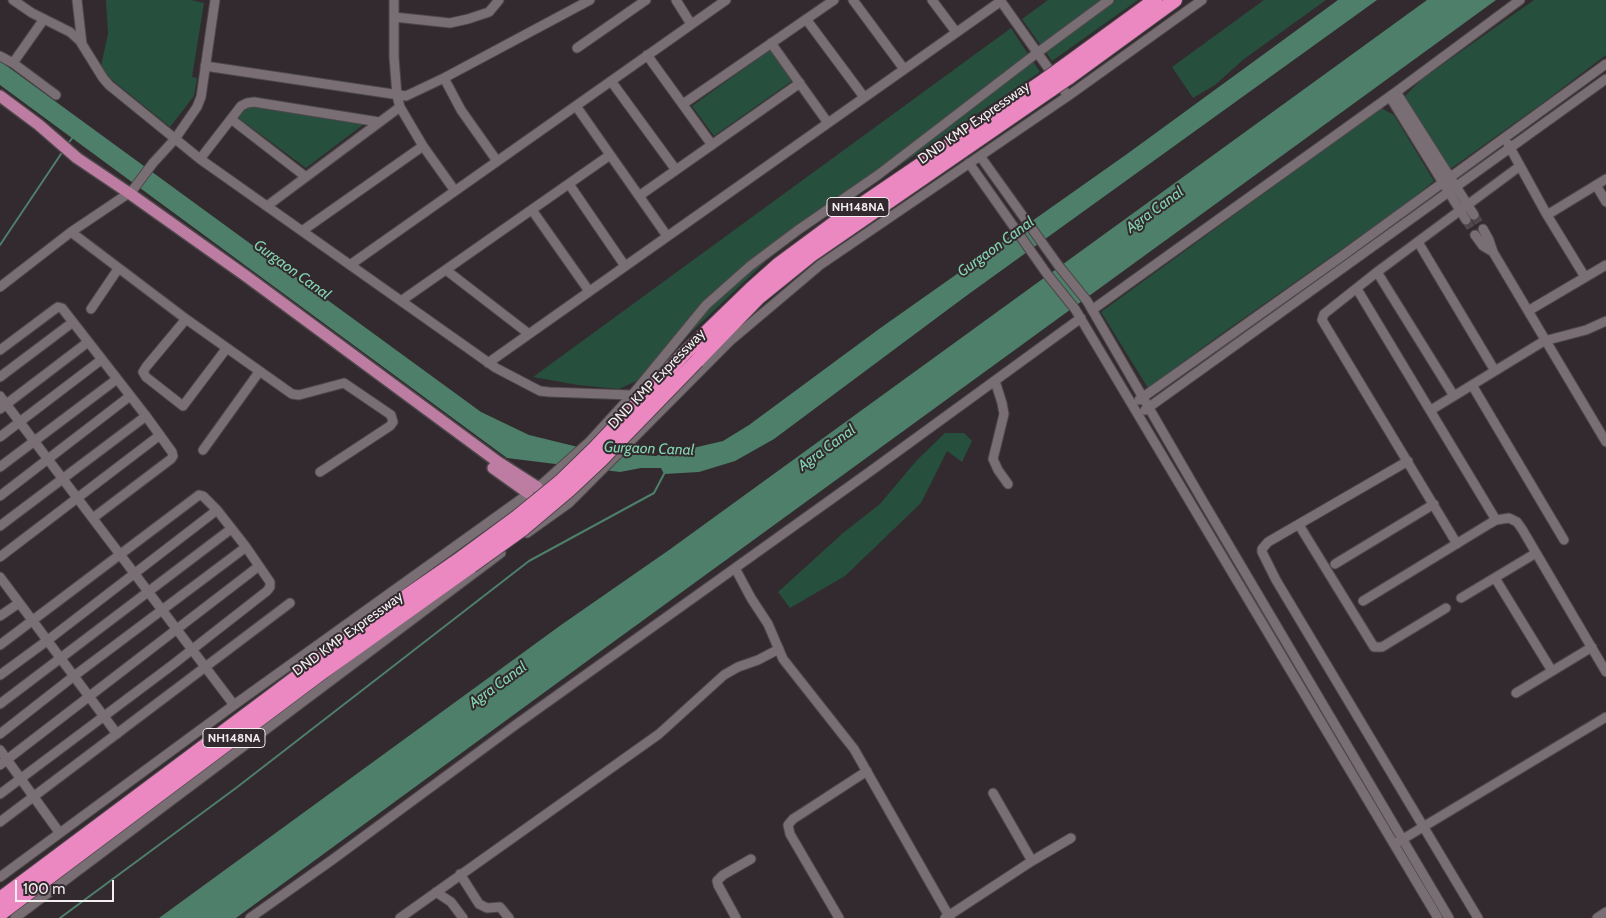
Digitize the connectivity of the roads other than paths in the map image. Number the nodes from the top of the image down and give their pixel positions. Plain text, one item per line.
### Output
1 (13, 0) edge
2 (77, 0) edge
3 (215, 0) edge
4 (394, 0) edge
5 (499, 0) edge
6 (590, 0) edge
7 (646, 0) edge
8 (676, 0) edge
9 (726, 0) edge
10 (834, 0) edge
11 (852, 0) edge
12 (932, 0) edge
13 (1001, 0) edge
14 (1109, 0) edge
15 (1155, 0) edge
16 (1175, 0) edge
17 (1202, 0) edge
18 (1520, 0) edge
19 (394, 17) junction
20 (44, 19) junction
21 (806, 19) junction
22 (692, 24) junction
23 (956, 32) junction
24 (771, 43) junction
25 (82, 44) junction
26 (577, 48) dead end
27 (1037, 53) junction
28 (0, 56) edge
29 (647, 56) junction
30 (13, 63) junction
31 (1606, 64) edge
32 (205, 66) junction
33 (904, 69) junction
34 (1064, 74) junction
35 (444, 78) junction
36 (1606, 79) edge
37 (611, 81) junction
38 (800, 83) junction
39 (1393, 94) junction
40 (56, 95) dead end
41 (0, 96) edge
42 (397, 96) junction
43 (1068, 96) junction
44 (864, 97) junction
45 (0, 104) edge
46 (683, 104) junction
47 (576, 106) junction
48 (400, 107) junction
49 (231, 119) junction
50 (379, 122) junction
51 (828, 123) junction
52 (1504, 138) junction
53 (175, 139) junction
54 (55, 145) junction
55 (712, 145) junction
56 (423, 146) junction
57 (1510, 148) junction
58 (610, 155) junction
59 (980, 156) junction
60 (200, 158) junction
61 (497, 161) junction
62 (969, 163) junction
63 (1520, 166) junction
64 (676, 170) junction
65 (306, 177) junction
66 (1606, 179) edge
67 (1446, 180) junction
68 (569, 184) junction
69 (1596, 185) junction
70 (1452, 190) junction
71 (455, 191) junction
72 (129, 192) junction
73 (639, 196) junction
74 (1606, 202) edge
75 (267, 206) junction
76 (1464, 208) junction
77 (532, 210) junction
78 (1547, 215) junction
79 (1470, 218) tunnel mouth
80 (302, 231) junction
81 (70, 232) junction
82 (1479, 232) tunnel mouth
83 (667, 236) junction
84 (1418, 242) junction
85 (350, 265) junction
86 (1606, 265) edge
87 (625, 266) junction
88 (118, 269) junction
89 (446, 270) junction
90 (1377, 272) junction
91 (1585, 277) junction
92 (0, 287) edge
93 (1357, 288) junction
94 (589, 292) junction
95 (401, 301) junction
96 (91, 309) dead end
97 (1092, 310) junction
98 (1528, 311) junction
99 (1081, 318) junction
100 (186, 319) junction
101 (1606, 321) edge
102 (73, 322) junction
103 (529, 334) junction
104 (1544, 341) junction
105 (88, 342) junction
106 (226, 348) junction
107 (0, 350) edge
108 (662, 356) junction
109 (101, 360) junction
110 (488, 363) junction
111 (1495, 371) junction
112 (259, 372) junction
113 (0, 377) edge
114 (116, 379) junction
115 (995, 381) junction
116 (688, 382) junction
117 (1472, 385) junction
118 (632, 395) junction
119 (0, 396) edge
120 (130, 396) junction
121 (1454, 396) junction
122 (1143, 398) junction
123 (1132, 405) junction
124 (3, 407) edge
125 (1148, 407) junction
126 (1431, 410) junction
127 (1138, 414) junction
128 (146, 416) junction
129 (20, 422) junction
130 (160, 435) junction
131 (0, 437) edge
132 (34, 441) junction
133 (1606, 442) edge
134 (204, 450) dead end
135 (48, 460) junction
136 (1408, 461) junction
137 (0, 467) edge
138 (320, 472) dead end
139 (63, 479) junction
140 (1008, 484) dead end
141 (533, 490) junction
142 (0, 496) edge
143 (78, 498) junction
144 (1434, 504) junction
145 (217, 510) junction
146 (496, 516) junction
147 (93, 518) junction
148 (1496, 520) junction
149 (1299, 525) junction
150 (0, 526) edge
151 (231, 529) junction
152 (1564, 540) dead end
153 (516, 542) junction
154 (1457, 544) junction
155 (246, 547) junction
156 (1536, 552) junction
157 (120, 554) junction
158 (0, 557) edge
159 (467, 561) junction
160 (1335, 564) dead end
161 (259, 566) junction
162 (736, 568) junction
163 (134, 573) junction
164 (1495, 578) junction
165 (1, 582) edge
166 (149, 592) junction
167 (1461, 598) dead end
168 (1363, 601) dead end
169 (19, 602) junction
170 (290, 603) dead end
171 (1446, 608) dead end
172 (162, 610) junction
173 (0, 616) edge
174 (32, 620) junction
175 (176, 629) junction
176 (48, 640) junction
177 (0, 645) edge
178 (1592, 647) junction
179 (192, 649) junction
180 (779, 649) junction
181 (61, 658) junction
182 (205, 667) junction
183 (1552, 671) junction
184 (1606, 672) edge
185 (0, 675) edge
186 (74, 676) junction
187 (1516, 694) dead end
188 (90, 697) junction
189 (0, 704) edge
190 (234, 704) junction
191 (104, 715) junction
192 (1606, 718) edge
193 (0, 734) edge
194 (117, 734) junction
195 (0, 750) edge
196 (3, 762) edge
197 (867, 771) junction
198 (21, 778) junction
199 (993, 793) dead end
200 (0, 794) edge
201 (34, 796) junction
202 (0, 822) edge
203 (1424, 827) junction
204 (59, 832) junction
205 (1071, 838) dead end
206 (1399, 842) junction
207 (751, 859) dead end
208 (1032, 861) junction
209 (460, 874) junction
210 (0, 877) edge
211 (436, 892) junction
212 (0, 899) edge
213 (1606, 912) edge
214 (0, 914) edge
215 (948, 917) edge
216 (14, 918) edge
217 (250, 918) edge
218 (400, 918) edge
219 (463, 918) edge
220 (509, 918) edge
221 (736, 918) edge
222 (839, 918) edge
223 (1438, 918) edge
224 (1449, 918) edge
225 (1478, 918) edge
226 (1597, 918) edge

1 - 20 street
2 - 25 street
3 - 32 street
4 - 19 street
5 - 19 street
6 - 35 street
7 - 26 street
8 - 22 street
9 - 22 street
10 - 21 street
11 - 33 street
12 - 23 street
13 - 23 street
13 - 27 street
14 - 27 street
15 - 34 highway, DND KMP Expressway / NH148NA
16 - 34 highway, DND KMP Expressway / NH148NA
17 - 43 street
18 - 39 street
19 - 42 street
20 - 25 street
20 - 30 street
21 - 24 street
21 - 44 street
22 - 29 street
23 - 33 street
24 - 38 street
24 - 46 street
25 - 53 street
27 - 43 street
27 - 108 street
28 - 30 street
29 - 37 street
29 - 46 street
30 - 40 street
31 - 52 street
32 - 42 street
32 - 53 street
33 - 44 street
34 - 159 highway, DND KMP Expressway / NH148NA, bridge
35 - 42 street
35 - 61 street
36 - 57 street
37 - 47 street
37 - 64 street
38 - 51 street
38 - 55 street
39 - 67 street
39 - 97 street
41 - 54 main road
42 - 48 street
43 - 59 street
44 - 51 street
45 - 54 main road
46 - 55 street
47 - 58 street
47 - 61 street
48 - 50 street
48 - 56 street
49 - 50 street
49 - 60 street
49 - 65 street
50 - 65 street
51 - 83 street
52 - 57 street
52 - 67 street
53 - 60 street
53 - 72 street
54 - 72 main road
55 - 64 street
56 - 71 street
56 - 80 street
57 - 63 street
57 - 70 street
58 - 68 street
58 - 73 street
59 - 62 street
59 - 97 street
60 - 75 street
61 - 71 street
62 - 99 street
62 - 116 street
63 - 76 street
63 - 78 street
64 - 73 street
65 - 75 street
66 - 69 street
67 - 70 street
67 - 122 street
68 - 77 street
68 - 87 street
69 - 74 street
69 - 78 street
70 - 76 street
70 - 125 street
71 - 85 street
72 - 81 street
72 - 141 main road
73 - 83 street
75 - 80 street
76 - 79 street
76 - 84 street
77 - 89 street
77 - 94 street
78 - 91 street
80 - 85 street
81 - 88 street
81 - 92 street
82 - 98 street
83 - 87 street
84 - 90 street
84 - 111 street
85 - 95 street
86 - 91 street
87 - 94 street
88 - 96 street
88 - 100 street
89 - 95 street
89 - 103 street
90 - 93 street
90 - 121 street
91 - 98 street
93 - 126 street
93 - 136 street
94 - 103 street
95 - 110 street
97 - 122 street
98 - 104 street
99 - 115 street
99 - 123 street
100 - 106 street
100 - 106 street
101 - 104 street
102 - 105 street
102 - 107 street
102 - 113 street
103 - 110 street
104 - 111 street
104 - 133 street
105 - 109 street
105 - 124 street
106 - 112 street
108 - 116 street
108 - 118 street
109 - 114 street
109 - 129 street
110 - 118 street
111 - 117 street
112 - 134 street
112 - 138 street
114 - 120 street
114 - 132 street
115 - 140 street
115 - 162 street
116 - 153 street
117 - 121 street
117 - 152 street
118 - 141 street
119 - 124 street
120 - 128 street
120 - 135 street
121 - 126 street
122 - 123 street
122 - 125 street
123 - 127 street
124 - 129 street
125 - 127 street
125 - 206 street
126 - 148 street
127 - 206 street
128 - 130 street
128 - 139 street
129 - 131 street
129 - 132 street
130 - 143 street
130 - 147 street
132 - 135 street
132 - 137 street
135 - 139 street
135 - 142 street
136 - 144 street
136 - 149 street
139 - 143 street
139 - 150 street
141 - 146 street
143 - 147 street
143 - 158 street
144 - 154 street
144 - 160 street
145 - 151 street
145 - 157 street
145 - 163 street
146 - 153 street
146 - 190 street
147 - 157 street
148 - 154 street
148 - 156 street
149 - 171 street
149 - 203 street
151 - 155 street
151 - 166 street
153 - 216 street
154 - 168 street
155 - 161 street
155 - 172 street
156 - 164 street
156 - 178 street
157 - 163 street
157 - 174 street
159 - 212 highway, DND KMP Expressway / NH148NA
159 - 214 highway, DND KMP Expressway / NH148NA
161 - 175 street
161 - 179 street
162 - 180 street
162 - 217 street
163 - 166 street
163 - 176 street
164 - 167 street
164 - 183 street
165 - 169 street
166 - 172 street
166 - 181 street
169 - 173 street
169 - 174 street
170 - 182 street
172 - 175 street
172 - 186 street
174 - 176 street
174 - 177 street
175 - 179 street
175 - 188 street
176 - 181 street
176 - 185 street
178 - 183 street
178 - 184 street
179 - 182 street
179 - 191 street
180 - 197 street
180 - 209 street
181 - 186 street
181 - 189 street
182 - 190 street
182 - 194 street
183 - 187 street
186 - 188 street
186 - 193 street
188 - 191 street
188 - 196 street
190 - 204 street
191 - 194 street
191 - 198 street
192 - 203 street
194 - 201 street
195 - 196 street
196 - 198 street
197 - 215 street
197 - 222 street
198 - 200 street
198 - 201 street
199 - 208 street
201 - 202 street
201 - 204 street
203 - 206 street
203 - 225 street
204 - 210 street
205 - 208 street
206 - 223 street
206 - 224 street
207 - 221 street
208 - 215 street
209 - 211 street
209 - 220 street
211 - 218 street
211 - 219 street
213 - 226 street

